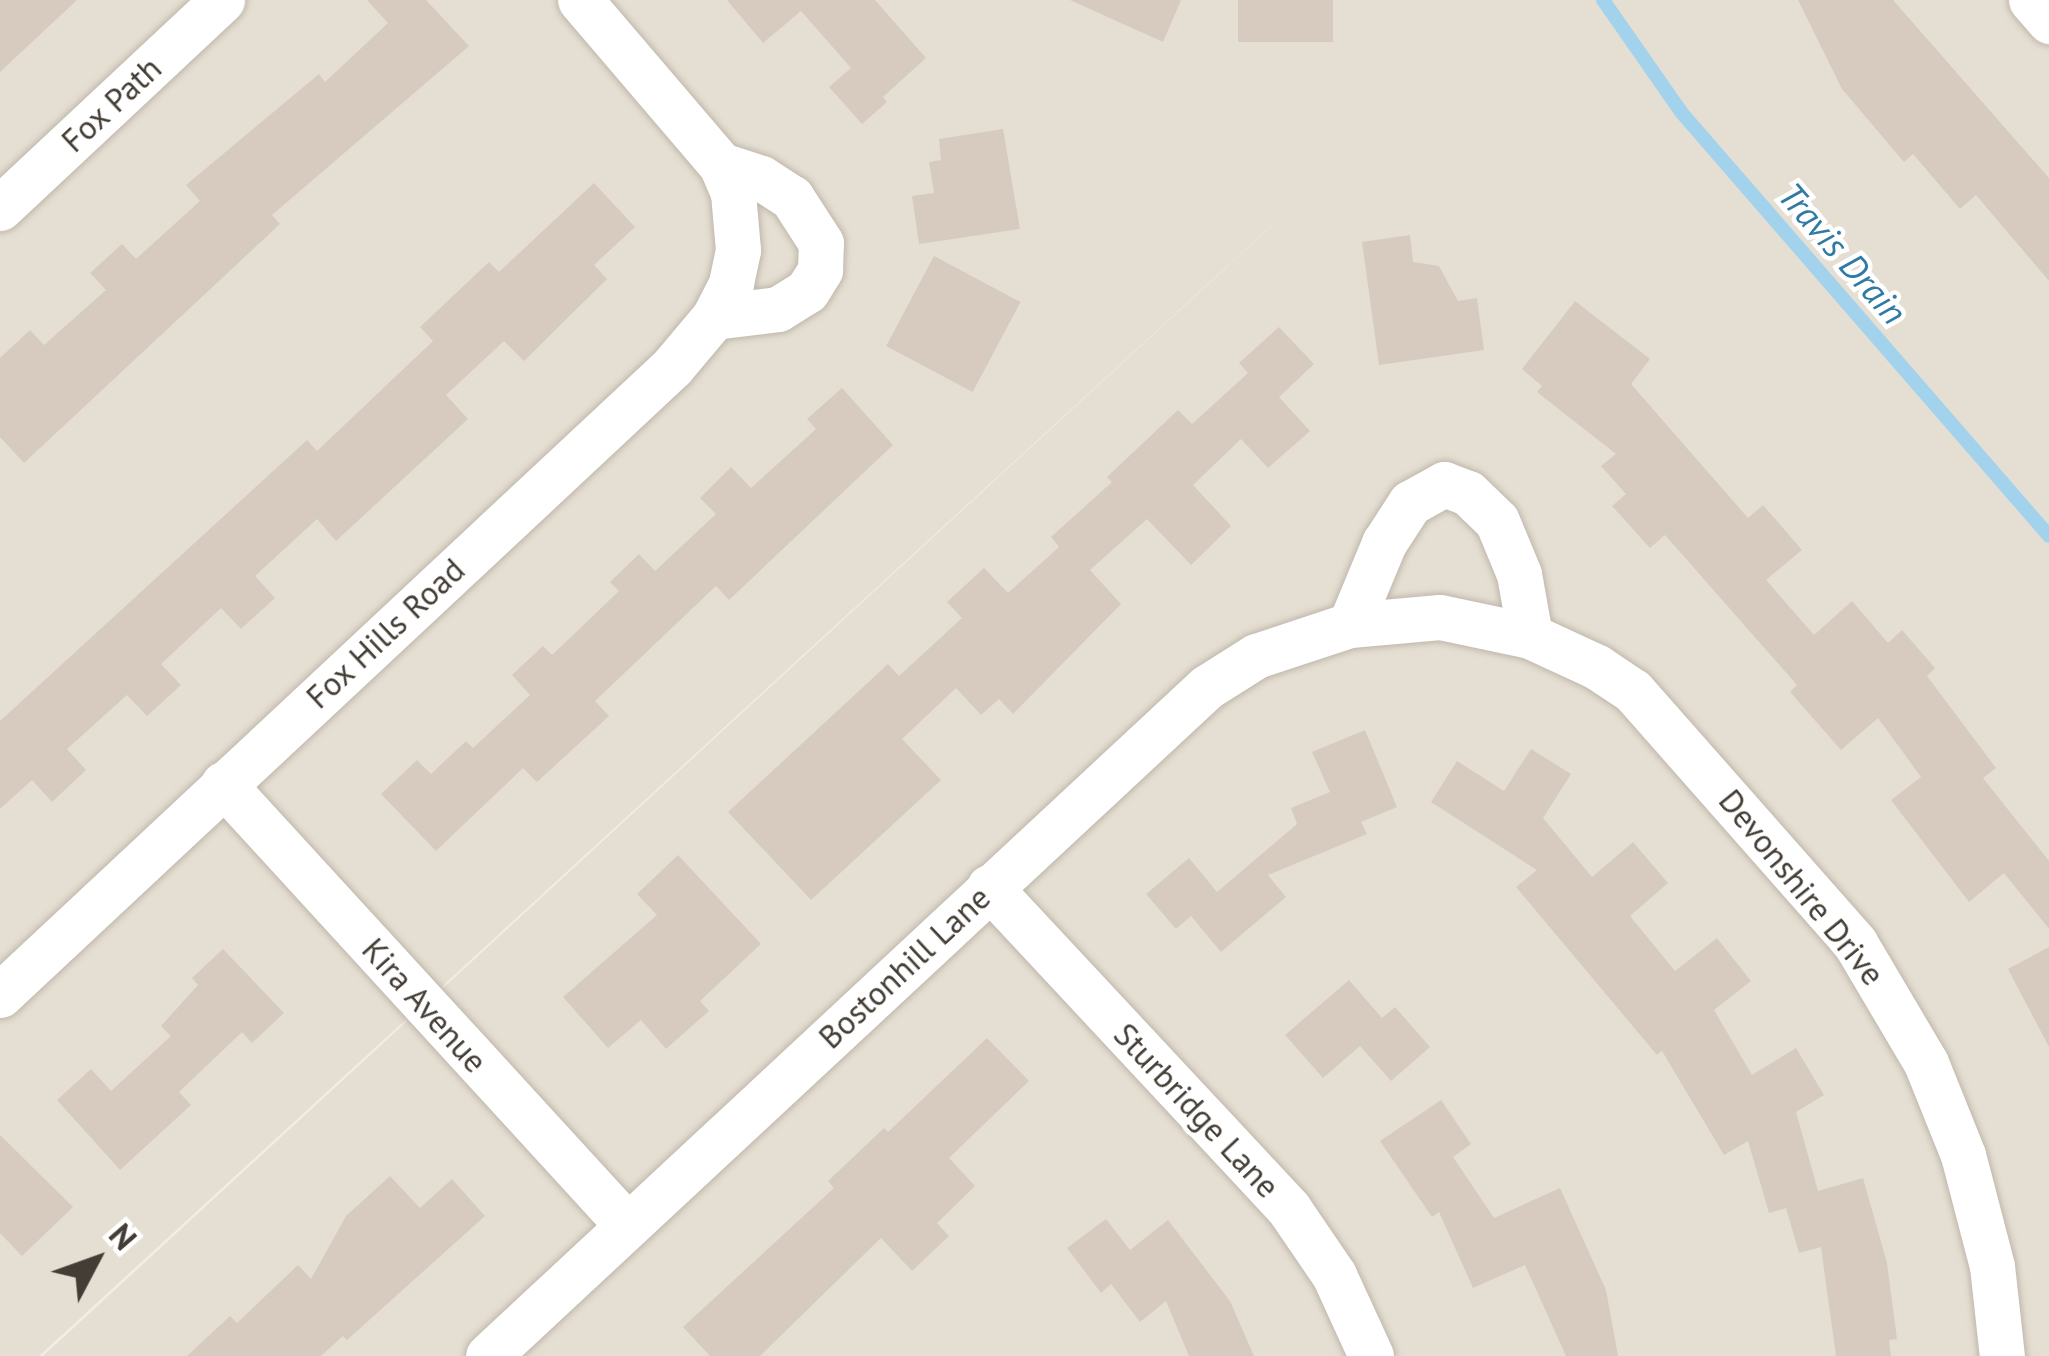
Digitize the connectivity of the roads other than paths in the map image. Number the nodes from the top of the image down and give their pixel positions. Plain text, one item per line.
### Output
1 (222, 0) edge
2 (580, 0) edge
3 (2031, 0) edge
4 (2049, 22) edge
5 (721, 164) junction
6 (0, 208) edge
7 (714, 317) junction
8 (1440, 617) joint
9 (1350, 625) junction
10 (1530, 636) junction
11 (223, 784) junction
12 (989, 887) junction
13 (0, 995) edge
14 (627, 1226) junction
15 (488, 1356) edge
16 (1371, 1356) edge
17 (2002, 1356) edge

1 - 6 street, Fox Path
2 - 5 street
3 - 4 street
5 - 7 street, Fox Hills Road
5 - 7 street
7 - 11 street, Fox Hills Road
8 - 9 street, Bostonhill Lane
8 - 10 street, Devonshire Drive
9 - 10 street
9 - 12 street, Bostonhill Lane
10 - 17 street, Devonshire Drive
11 - 13 street, Fox Hills Road
11 - 14 street, Kira Avenue
12 - 14 street, Bostonhill Lane
12 - 16 street, Sturbridge Lane
14 - 15 street, Bostonhill Lane

